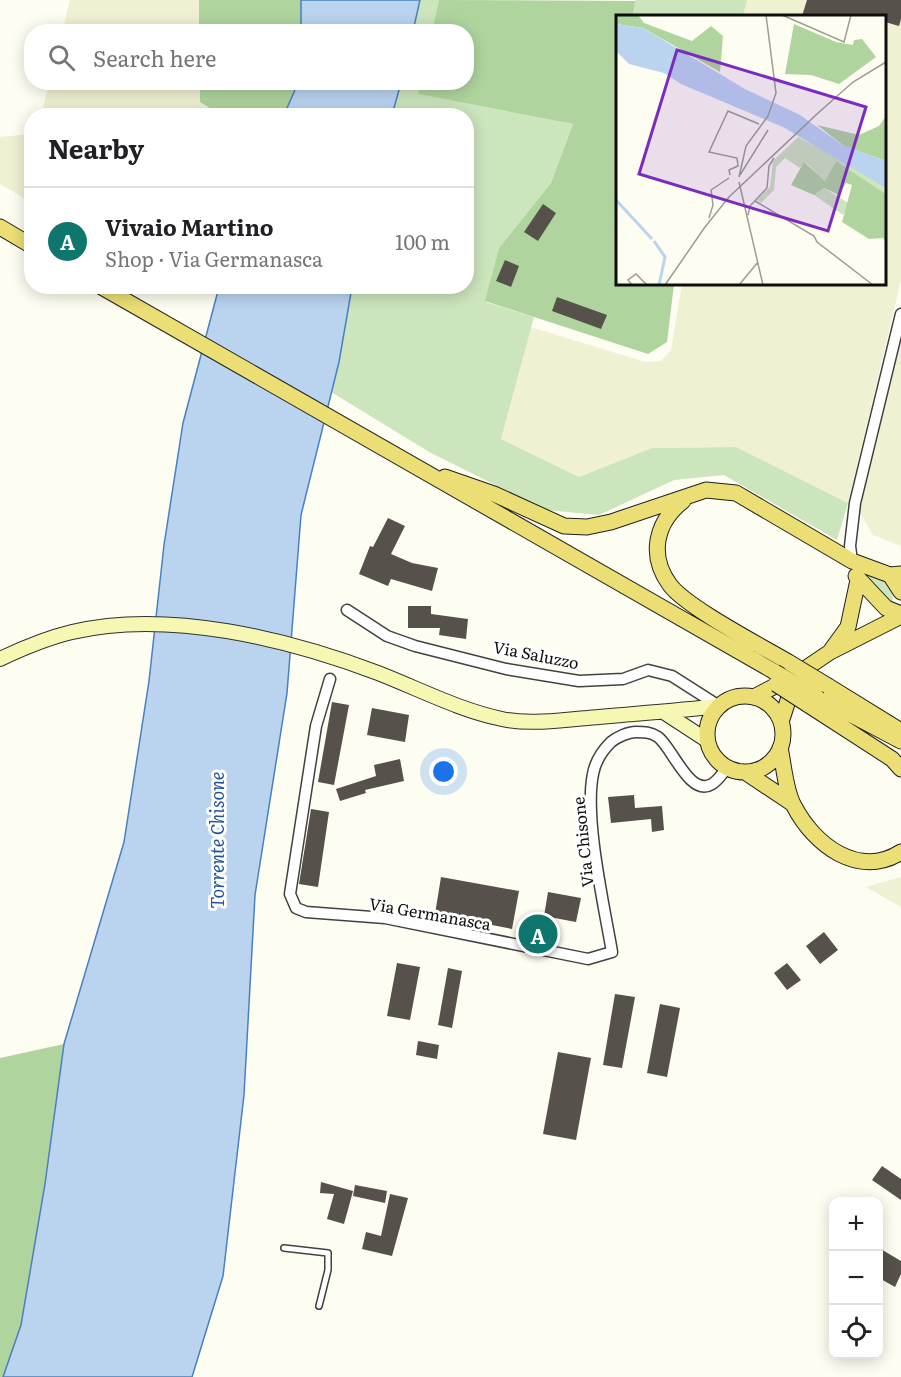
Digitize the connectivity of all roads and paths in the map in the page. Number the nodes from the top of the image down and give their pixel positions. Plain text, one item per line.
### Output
1 (0, 227) edge
2 (24, 241) edge
3 (113, 294) edge
4 (901, 314) edge
5 (412, 466) junction
6 (691, 494) junction
7 (852, 561) junction
8 (896, 574) edge
9 (858, 580) junction
10 (901, 592) edge
11 (347, 610) dead end
12 (901, 615) edge
13 (830, 652) junction
14 (0, 659) edge
15 (793, 669) junction
16 (330, 679) dead end
17 (754, 696) junction
18 (811, 700) junction
19 (718, 706) junction
20 (665, 713) junction
21 (781, 722) junction
22 (901, 731) edge
23 (708, 741) junction
24 (901, 741) edge
25 (780, 748) junction
26 (728, 767) junction
27 (901, 769) edge
28 (745, 772) junction
29 (793, 804) junction
30 (901, 852) edge
31 (612, 952) joint
32 (284, 1248) dead end
33 (319, 1306) dead end

1 - 2 main road
3 - 5 main road
4 - 7 street
5 - 6 main road
5 - 18 main road, bridge
6 - 7 main road
6 - 15 main road
7 - 8 main road
7 - 9 main road
8 - 10 main road
9 - 12 main road
9 - 13 main road
11 - 19 street, Via Saluzzo
12 - 13 main road
13 - 15 main road
14 - 20 main road
15 - 17 main road
15 - 21 main road
15 - 22 main road, bridge
16 - 31 street, Via Germanasca
17 - 19 main road
17 - 21 main road
18 - 24 main road
18 - 27 main road
19 - 20 main road
19 - 23 main road
20 - 23 main road
21 - 25 main road
23 - 26 main road
25 - 28 main road
25 - 29 main road
26 - 28 main road
26 - 31 street, Via Chisone
28 - 29 main road
29 - 30 main road
32 - 33 lane

